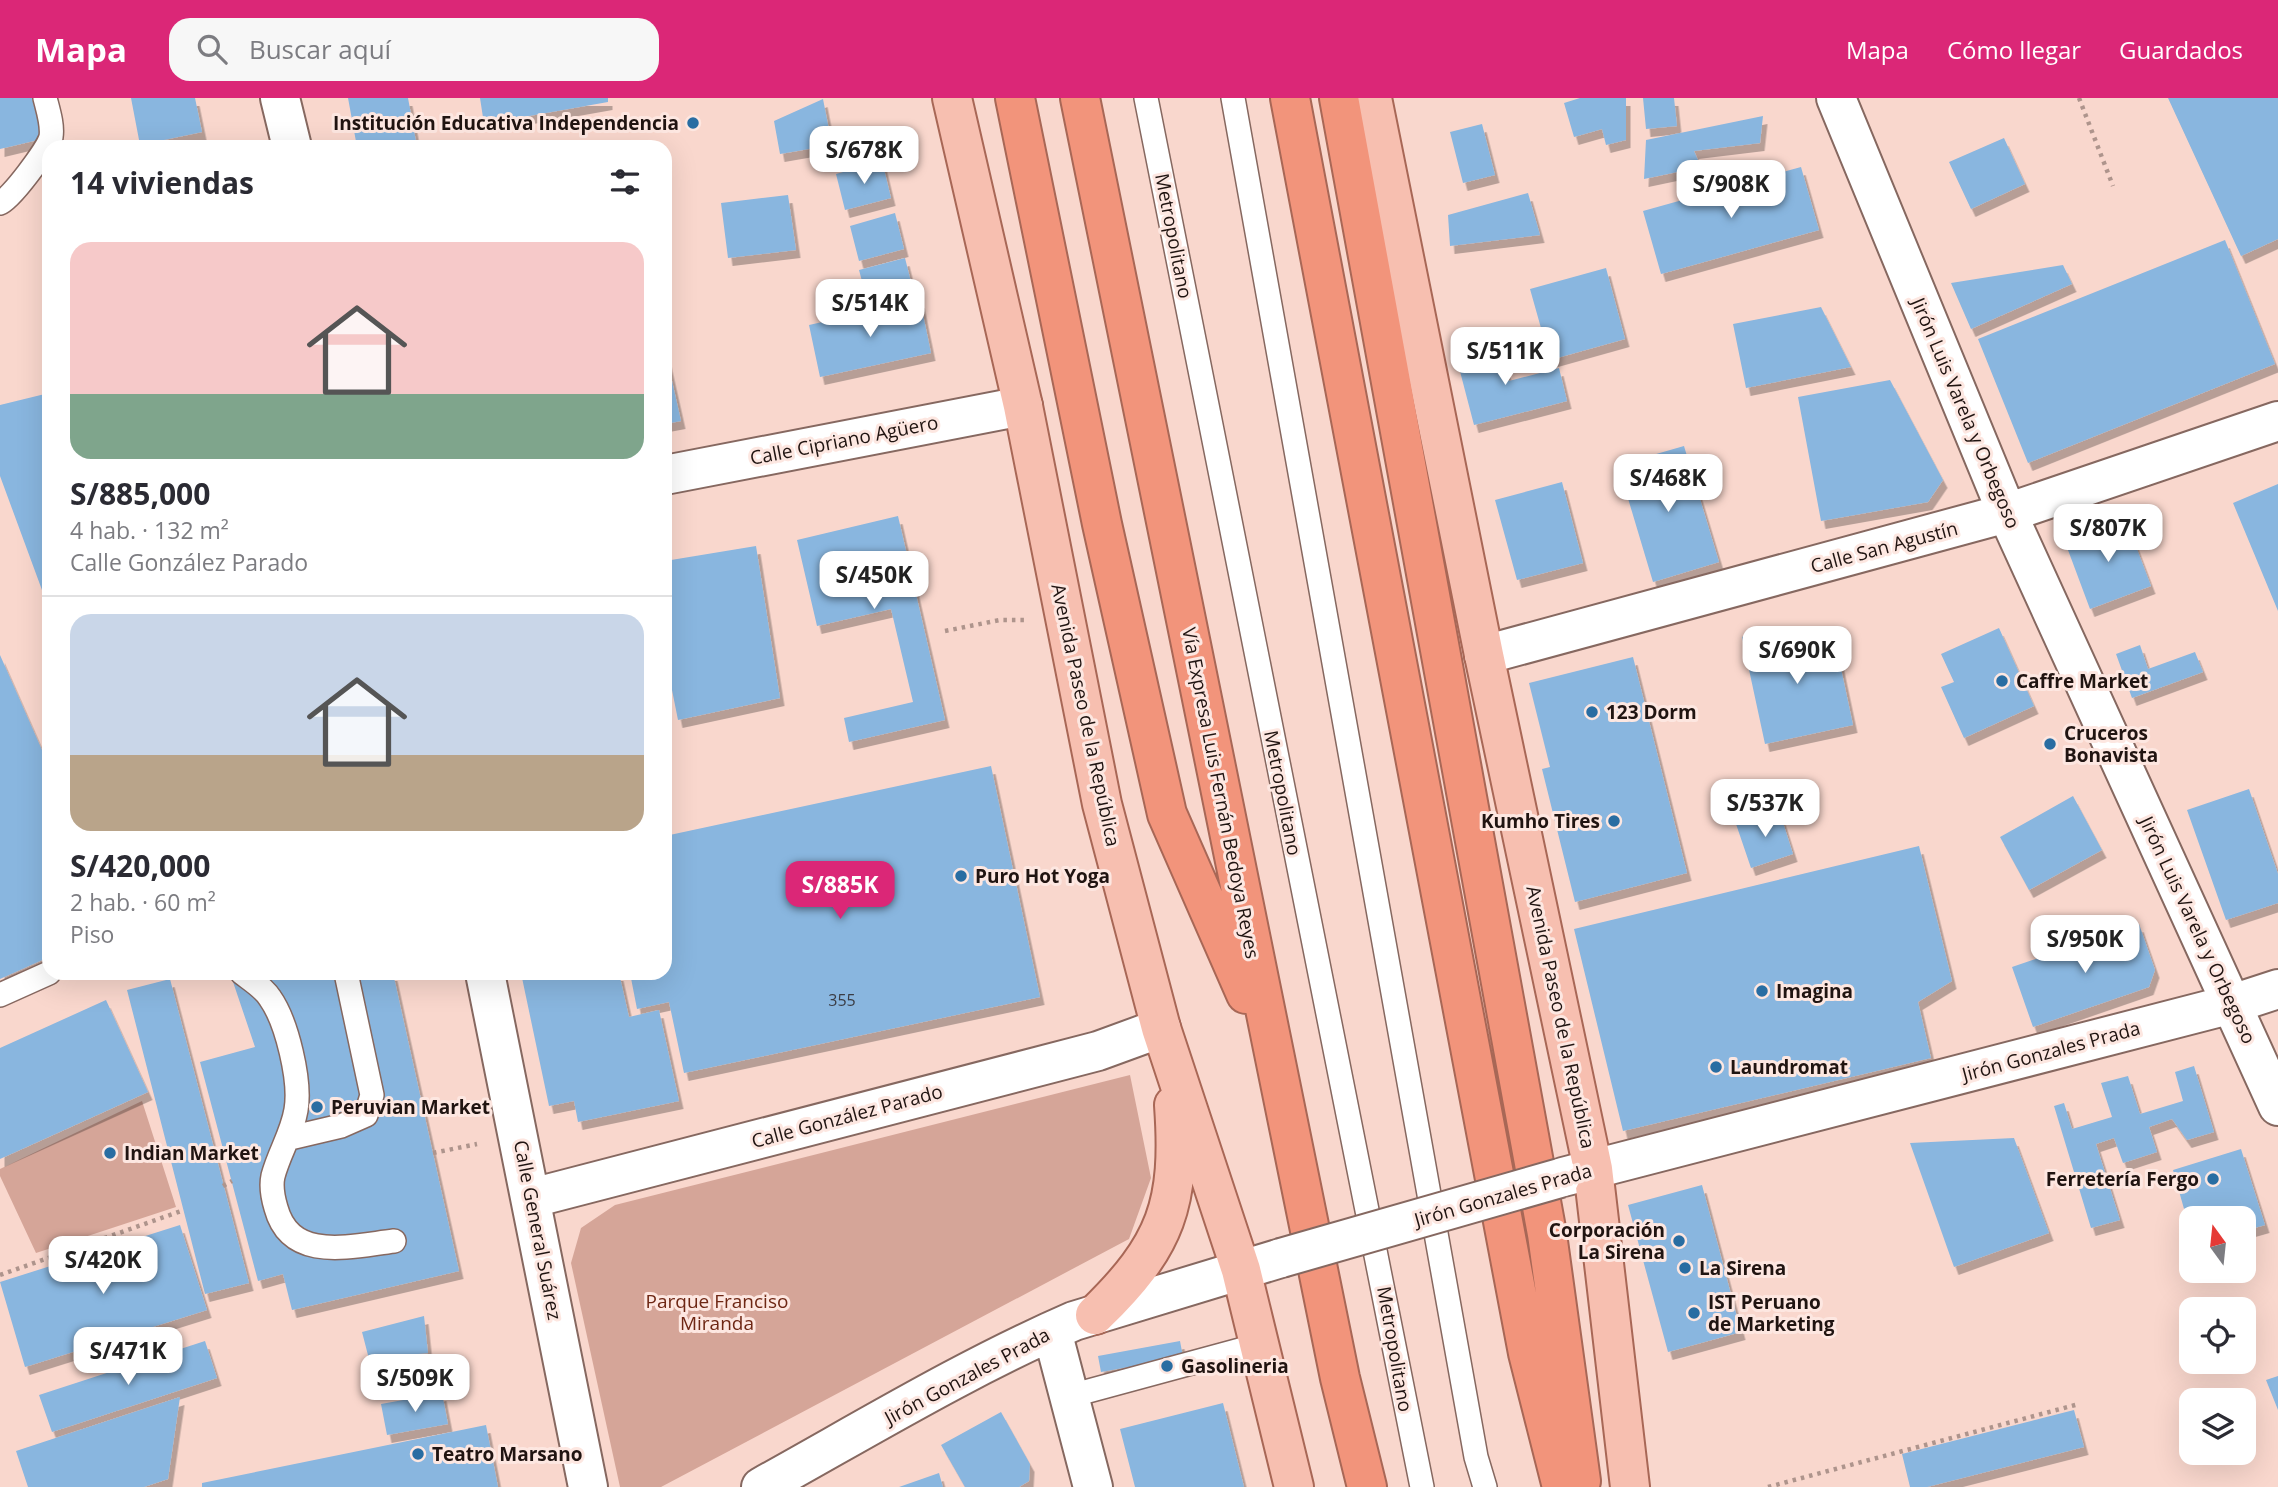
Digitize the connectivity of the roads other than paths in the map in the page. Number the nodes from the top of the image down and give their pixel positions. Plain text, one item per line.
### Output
1 (45, 98) edge
2 (279, 98) edge
3 (952, 98) edge
4 (1015, 98) edge
5 (1080, 98) edge
6 (1146, 98) edge
7 (1233, 98) edge
8 (1290, 98) edge
9 (1339, 98) edge
10 (1372, 98) edge
11 (1836, 98) edge
12 (50, 140) edge
13 (290, 140) edge
14 (42, 156) edge
15 (0, 203) edge
16 (1023, 406) junction
17 (2278, 421) edge
18 (672, 474) edge
19 (2007, 513) junction
20 (1484, 655) junction
21 (42, 976) edge
22 (251, 980) edge
23 (347, 980) edge
24 (486, 980) edge
25 (2278, 989) edge
26 (0, 995) edge
27 (2232, 1004) junction
28 (1166, 1043) junction
29 (1276, 1063) junction
30 (2278, 1106) edge
31 (290, 1138) junction
32 (1577, 1174) junction
33 (532, 1198) junction
34 (394, 1241) dead end
35 (1241, 1270) junction
36 (1095, 1315) junction
37 (1052, 1331) junction
38 (1258, 1345) junction
39 (1070, 1396) junction
40 (588, 1487) edge
41 (761, 1487) edge
42 (1093, 1487) edge
43 (1294, 1487) edge
44 (1367, 1487) edge
45 (1422, 1487) edge
46 (1485, 1487) edge
47 (1562, 1487) edge
48 (1581, 1487) edge
49 (1630, 1487) edge

1 - 12 lane
2 - 13 street
3 - 16 main road, Avenida Paseo de la República
4 - 29 highway
5 - 29 highway, Vía Expresa Luis Fernán Bedoya Reyes
6 - 45 lane, Metropolitano
7 - 46 lane
8 - 47 highway
9 - 48 highway
10 - 20 main road, Avenida Paseo de la República
11 - 19 street, Jirón Luis Varela y Orbegoso
14 - 15 lane
16 - 18 street, Calle Cipriano Agüero
16 - 28 main road, Avenida Paseo de la República
17 - 19 street, Calle San Agustín
19 - 20 street, Calle San Agustín
19 - 27 street, Jirón Luis Varela y Orbegoso
20 - 32 main road, Avenida Paseo de la República
21 - 26 lane
22 - 31 lane
23 - 31 lane
24 - 33 street, Calle General Suárez
25 - 27 street, Jirón Gonzales Prada
27 - 30 street, Jirón Luis Varela y Orbegoso
27 - 32 street, Jirón Gonzales Prada
28 - 33 street, Calle González Parado
28 - 35 main road, Avenida Paseo de la República
28 - 36 main road
29 - 44 highway, Vía Expresa Luis Fernán Bedoya Reyes
31 - 34 lane
32 - 35 street, Jirón Gonzales Prada, bridge
32 - 49 main road, Avenida Paseo de la República
33 - 40 street, Calle General Suárez
35 - 36 street, Jirón Gonzales Prada
35 - 38 main road, Avenida Paseo de la República
36 - 37 street, Jirón Gonzales Prada
37 - 39 street
37 - 41 street, Jirón Gonzales Prada
38 - 39 lane
38 - 43 main road, Avenida Paseo de la República
39 - 42 street

